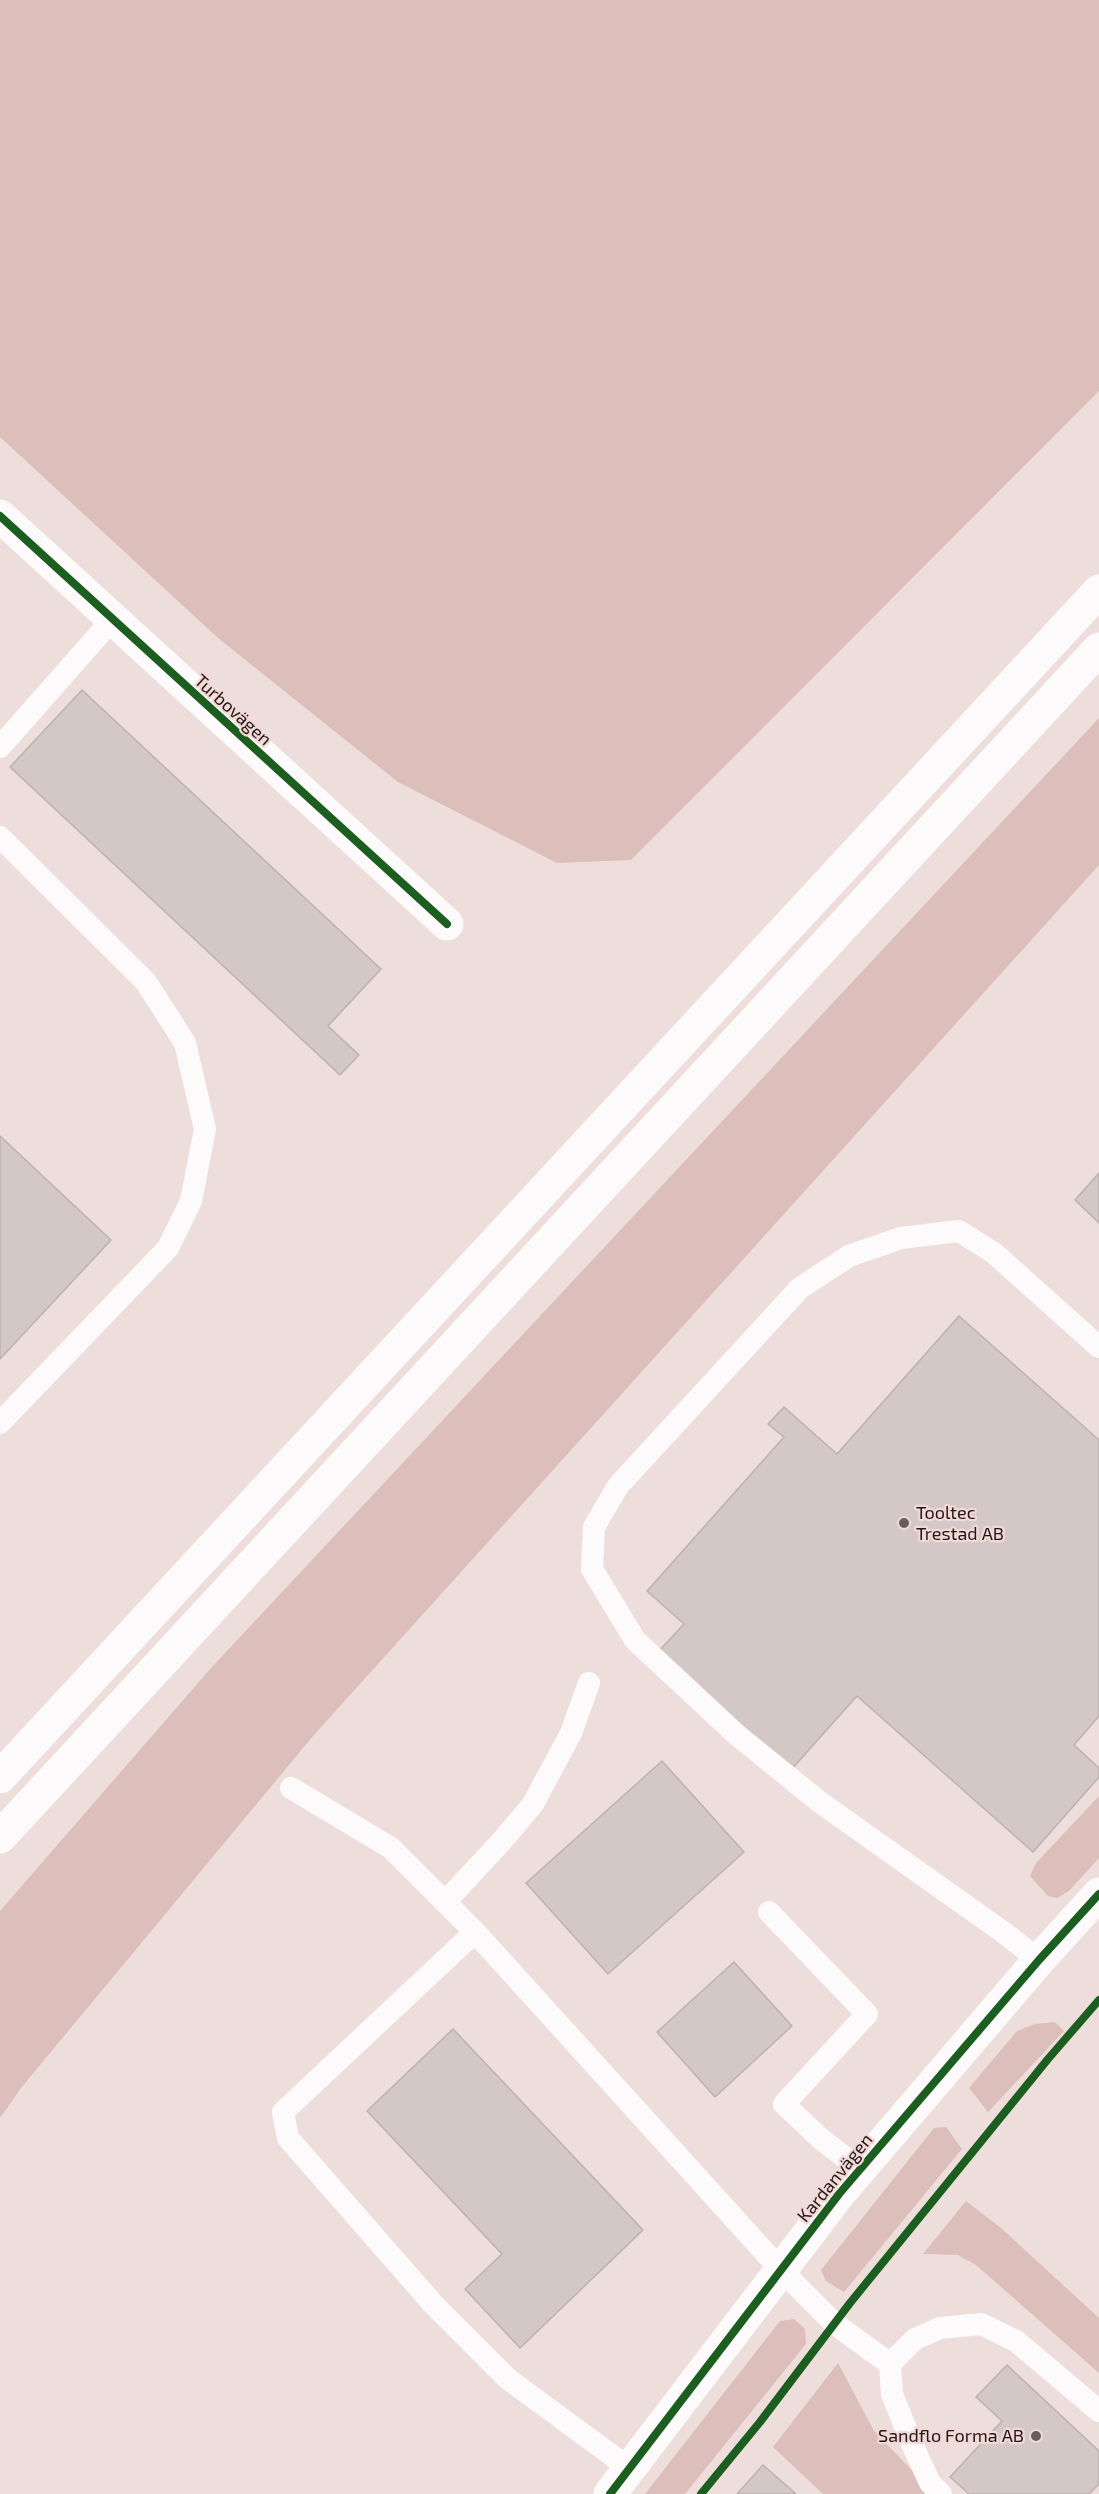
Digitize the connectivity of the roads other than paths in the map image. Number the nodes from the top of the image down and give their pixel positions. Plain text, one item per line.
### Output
1 (0, 516) edge
2 (1099, 591) edge
3 (111, 620) junction
4 (1099, 649) edge
5 (0, 747) edge
6 (0, 837) edge
7 (447, 924) dead end
8 (1099, 1347) edge
9 (0, 1423) edge
10 (589, 1683) dead end
11 (0, 1777) edge
12 (291, 1788) dead end
13 (0, 1837) edge
14 (1099, 1894) edge
15 (445, 1902) junction
16 (769, 1912) dead end
17 (474, 1932) junction
18 (1039, 1960) junction
19 (860, 2169) junction
20 (781, 2270) junction
21 (890, 2364) junction
22 (1099, 2410) edge
23 (629, 2468) junction
24 (610, 2494) edge
25 (941, 2494) edge

1 - 3 main road, Turbovägen
2 - 11 main road
3 - 5 lane
3 - 7 main road, Turbovägen
4 - 13 main road
6 - 9 lane
8 - 18 lane
10 - 15 lane
12 - 15 lane
14 - 18 main road, Kardanvägen
15 - 17 lane
16 - 19 lane
17 - 20 lane
17 - 23 lane
18 - 19 main road, Kardanvägen
19 - 20 main road, Kardanvägen
20 - 21 lane
20 - 23 main road, Kardanvägen
21 - 22 lane
21 - 25 lane
23 - 24 main road, Kardanvägen

